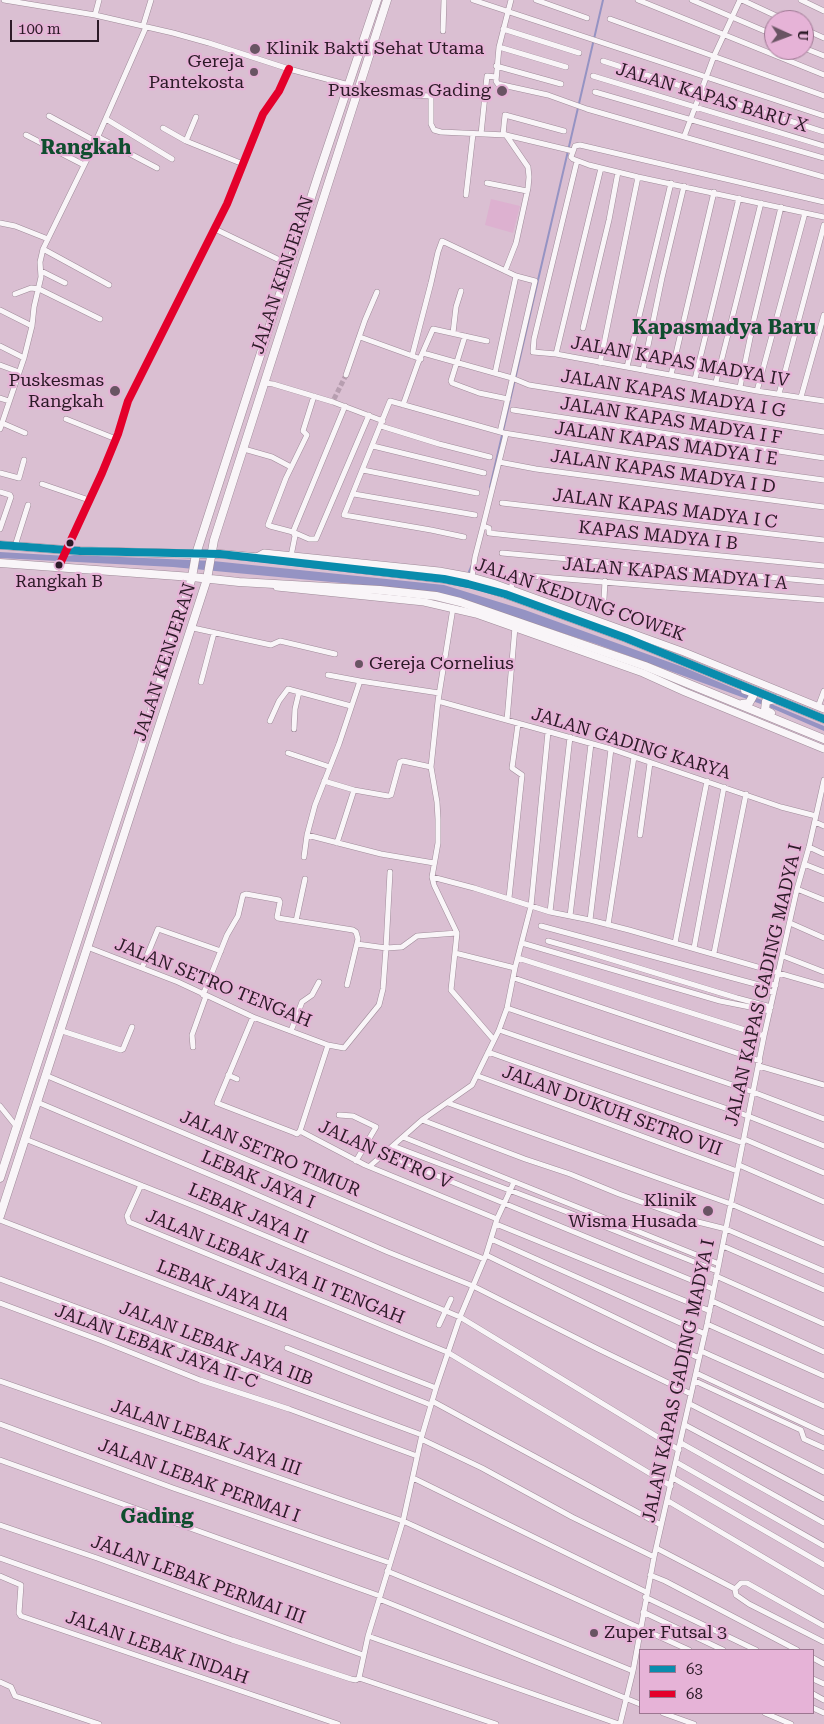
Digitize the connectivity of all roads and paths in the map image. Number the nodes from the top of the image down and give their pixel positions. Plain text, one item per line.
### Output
1 (4, 0) edge
2 (99, 0) edge
3 (151, 0) edge
4 (377, 0) edge
5 (387, 0) edge
6 (444, 0) edge
7 (473, 0) edge
8 (511, 0) edge
9 (536, 0) edge
10 (638, 0) edge
11 (692, 0) edge
12 (741, 0) edge
13 (801, 0) edge
14 (507, 10) junction
15 (764, 10) edge
16 (824, 11) edge
17 (95, 15) junction
18 (732, 17) junction
19 (587, 18) dead end
20 (610, 19) dead end
21 (144, 27) junction
22 (503, 29) junction
23 (443, 31) dead end
24 (764, 31) edge
25 (724, 34) junction
26 (499, 47) junction
27 (579, 53) dead end
28 (714, 56) junction
29 (603, 61) dead end
30 (496, 66) junction
31 (566, 67) dead end
32 (289, 69) junction
33 (824, 75) edge
34 (593, 76) dead end
35 (496, 77) junction
36 (707, 77) junction
37 (561, 84) dead end
38 (349, 85) junction
39 (359, 89) junction
40 (596, 92) dead end
41 (701, 92) junction
42 (824, 96) edge
43 (695, 108) junction
44 (49, 116) dead end
45 (824, 116) edge
46 (196, 117) dead end
47 (106, 119) junction
48 (690, 120) junction
49 (163, 128) dead end
50 (564, 131) dead end
51 (824, 132) edge
52 (472, 134) junction
53 (481, 134) junction
54 (26, 135) dead end
55 (505, 135) junction
56 (684, 137) junction
57 (96, 139) junction
58 (186, 141) junction
59 (824, 146) edge
60 (571, 151) junction
61 (824, 158) edge
62 (172, 159) dead end
63 (577, 161) junction
64 (243, 164) junction
65 (84, 165) junction
66 (157, 168) dead end
67 (601, 168) junction
68 (618, 172) junction
69 (638, 177) junction
70 (824, 177) edge
71 (488, 183) dead end
72 (671, 184) junction
73 (684, 186) junction
74 (527, 191) junction
75 (714, 192) junction
76 (466, 195) dead end
77 (739, 198) junction
78 (824, 202) edge
79 (761, 203) junction
80 (781, 207) junction
81 (806, 213) junction
82 (824, 217) edge
83 (0, 223) edge
84 (824, 225) edge
85 (215, 229) junction
86 (48, 239) junction
87 (43, 249) junction
88 (290, 265) junction
89 (41, 271) junction
90 (505, 272) junction
91 (516, 276) junction
92 (65, 283) dead end
93 (109, 286) dead end
94 (39, 289) junction
95 (460, 291) dead end
96 (377, 292) dead end
97 (15, 294) dead end
98 (0, 310) edge
99 (824, 315) edge
100 (100, 319) dead end
101 (32, 326) junction
102 (583, 328) dead end
103 (453, 333) junction
104 (465, 336) junction
105 (360, 337) junction
106 (487, 340) dead end
107 (0, 346) edge
108 (556, 354) junction
109 (412, 356) junction
110 (422, 356) junction
111 (24, 358) junction
112 (458, 362) junction
113 (600, 363) junction
114 (0, 365) edge
115 (627, 367) junction
116 (643, 370) junction
117 (19, 372) junction
118 (495, 373) junction
119 (346, 375) tunnel mouth
120 (671, 375) junction
121 (515, 379) junction
122 (695, 379) junction
123 (716, 382) junction
124 (265, 383) junction
125 (740, 387) junction
126 (757, 391) junction
127 (779, 394) junction
128 (824, 394) edge
129 (314, 396) junction
130 (801, 397) junction
131 (0, 398) edge
132 (508, 400) junction
133 (9, 401) junction
134 (823, 401) edge
135 (404, 405) junction
136 (346, 406) junction
137 (514, 410) dead end
138 (369, 415) junction
139 (66, 419) dead end
140 (383, 424) junction
141 (1, 426) edge
142 (824, 432) edge
143 (25, 433) dead end
144 (503, 433) junction
145 (116, 440) junction
146 (373, 446) junction
147 (244, 449) junction
148 (490, 457) dead end
149 (824, 458) edge
150 (24, 460) dead end
151 (499, 462) junction
152 (291, 468) junction
153 (364, 470) junction
154 (0, 474) edge
155 (484, 474) dead end
156 (824, 480) edge
157 (42, 484) dead end
158 (0, 492) edge
159 (477, 493) dead end
160 (354, 494) junction
161 (89, 500) junction
162 (502, 503) dead end
163 (28, 505) dead end
164 (824, 507) edge
165 (475, 515) dead end
166 (483, 526) junction
167 (0, 529) edge
168 (293, 532) junction
169 (464, 537) dead end
170 (824, 540) edge
171 (0, 545) edge
172 (15, 546) junction
173 (65, 552) junction
174 (502, 553) dead end
175 (196, 556) junction
176 (211, 556) junction
177 (291, 556) junction
178 (255, 558) junction
179 (0, 563) edge
180 (60, 564) junction
181 (824, 566) edge
182 (192, 574) junction
183 (208, 577) junction
184 (469, 579) junction
185 (605, 581) junction
186 (824, 582) edge
187 (270, 583) junction
188 (511, 593) junction
189 (604, 598) dead end
190 (824, 600) edge
191 (453, 608) junction
192 (501, 619) junction
193 (515, 627) junction
194 (192, 628) junction
195 (214, 633) junction
196 (335, 654) dead end
197 (689, 664) junction
198 (328, 675) dead end
199 (360, 681) junction
200 (201, 682) dead end
201 (824, 691) edge
202 (299, 692) junction
203 (439, 693) junction
204 (777, 699) junction
205 (438, 701) junction
206 (741, 704) junction
207 (351, 706) junction
208 (821, 708) edge
209 (824, 719) edge
210 (507, 720) junction
211 (270, 721) dead end
212 (518, 724) junction
213 (294, 729) dead end
214 (548, 732) junction
215 (570, 738) junction
216 (823, 738) edge
217 (591, 744) junction
218 (824, 748) edge
219 (611, 749) junction
220 (288, 754) dead end
221 (634, 757) junction
222 (650, 763) junction
223 (431, 766) junction
224 (330, 767) junction
225 (824, 780) edge
226 (324, 781) junction
227 (707, 782) junction
228 (724, 787) junction
229 (354, 790) junction
230 (746, 794) junction
231 (815, 819) junction
232 (824, 826) edge
233 (307, 835) junction
234 (640, 835) dead end
235 (337, 843) junction
236 (809, 848) junction
237 (824, 854) edge
238 (304, 857) dead end
239 (434, 863) junction
240 (804, 864) junction
241 (390, 872) dead end
242 (824, 872) edge
243 (432, 877) junction
244 (305, 879) dead end
245 (96, 882) junction
246 (107, 885) junction
247 (797, 889) junction
248 (509, 898) junction
249 (824, 900) edge
250 (90, 901) junction
251 (101, 904) junction
252 (531, 906) junction
253 (550, 912) junction
254 (570, 916) junction
255 (590, 920) junction
256 (296, 921) junction
257 (790, 923) junction
258 (608, 924) junction
259 (541, 926) dead end
260 (457, 933) junction
261 (824, 938) edge
262 (548, 941) dead end
263 (522, 943) junction
264 (675, 943) junction
265 (357, 944) junction
266 (87, 946) junction
267 (386, 948) junction
268 (694, 948) junction
269 (221, 951) junction
270 (455, 953) junction
271 (714, 953) junction
272 (783, 956) junction
273 (518, 958) junction
274 (142, 968) junction
275 (515, 968) junction
276 (824, 972) edge
277 (779, 973) junction
278 (514, 978) junction
279 (319, 982) dead end
280 (347, 984) dead end
281 (758, 985) junction
282 (776, 985) junction
283 (824, 986) edge
284 (774, 992) junction
285 (205, 995) junction
286 (507, 1008) junction
287 (770, 1009) junction
288 (253, 1017) junction
289 (132, 1027) dead end
290 (60, 1030) junction
291 (499, 1030) junction
292 (291, 1031) junction
293 (764, 1036) junction
294 (494, 1040) junction
295 (328, 1045) junction
296 (193, 1047) dead end
297 (488, 1052) junction
298 (760, 1063) junction
299 (45, 1075) junction
300 (228, 1075) junction
301 (478, 1076) junction
302 (237, 1079) dead end
303 (824, 1085) edge
304 (753, 1092) junction
305 (37, 1102) junction
306 (448, 1103) junction
307 (0, 1106) edge
308 (339, 1115) dead end
309 (748, 1116) junction
310 (824, 1119) edge
311 (422, 1120) junction
312 (16, 1126) junction
313 (300, 1131) junction
314 (403, 1137) junction
315 (25, 1138) junction
316 (743, 1141) junction
317 (393, 1146) junction
318 (824, 1146) edge
319 (384, 1154) junction
320 (356, 1160) junction
321 (370, 1166) junction
322 (738, 1168) junction
323 (824, 1173) edge
324 (0, 1178) edge
325 (514, 1182) junction
326 (141, 1185) junction
327 (509, 1191) junction
328 (824, 1202) edge
329 (504, 1204) junction
330 (731, 1204) junction
331 (0, 1216) edge
332 (0, 1220) edge
333 (497, 1221) junction
334 (726, 1229) junction
335 (491, 1239) junction
336 (824, 1244) edge
337 (723, 1246) junction
338 (485, 1257) junction
339 (719, 1264) junction
340 (824, 1271) edge
341 (716, 1274) junction
342 (0, 1279) edge
343 (470, 1285) junction
344 (713, 1290) junction
345 (824, 1290) edge
346 (451, 1299) dead end
347 (712, 1301) junction
348 (0, 1303) edge
349 (446, 1311) junction
350 (710, 1311) junction
351 (460, 1317) junction
352 (707, 1324) junction
353 (824, 1324) edge
354 (439, 1326) dead end
355 (705, 1334) junction
356 (287, 1348) dead end
357 (701, 1351) junction
358 (447, 1352) junction
359 (824, 1352) edge
360 (699, 1358) junction
361 (696, 1373) junction
362 (824, 1376) edge
363 (0, 1381) edge
364 (695, 1381) junction
365 (436, 1388) junction
366 (692, 1394) junction
367 (431, 1403) junction
368 (690, 1404) junction
369 (824, 1406) edge
370 (0, 1424) edge
371 (685, 1425) junction
372 (824, 1433) edge
373 (421, 1438) junction
374 (681, 1443) junction
375 (824, 1448) edge
376 (679, 1450) junction
377 (417, 1456) junction
378 (0, 1460) edge
379 (676, 1462) junction
380 (824, 1472) edge
381 (413, 1478) junction
382 (673, 1478) junction
383 (671, 1486) junction
384 (824, 1499) edge
385 (668, 1501) junction
386 (403, 1521) junction
387 (824, 1523) edge
388 (661, 1525) junction
389 (0, 1526) edge
390 (824, 1546) edge
391 (656, 1548) junction
392 (654, 1557) junction
393 (0, 1558) edge
394 (390, 1563) junction
395 (824, 1565) edge
396 (388, 1571) junction
397 (650, 1575) junction
398 (0, 1576) edge
399 (735, 1589) junction
400 (824, 1593) edge
401 (646, 1595) junction
402 (379, 1598) junction
403 (643, 1612) junction
404 (824, 1626) edge
405 (640, 1627) junction
406 (368, 1636) junction
407 (824, 1642) edge
408 (687, 1649) edge
409 (721, 1649) edge
410 (754, 1649) edge
411 (795, 1649) edge
412 (363, 1655) junction
413 (638, 1661) edge
414 (633, 1671) junction
415 (358, 1678) junction
416 (0, 1682) edge
417 (627, 1700) junction
418 (639, 1704) edge
419 (666, 1714) edge
420 (766, 1714) edge
421 (99, 1724) edge
422 (338, 1724) edge
423 (496, 1724) edge
424 (620, 1724) edge
425 (694, 1724) edge
426 (791, 1724) edge

1 - 17 street
2 - 17 street
3 - 21 street
4 - 38 main road, JALAN KENJERAN
5 - 39 main road, JALAN KENJERAN
6 - 23 street
7 - 14 street
8 - 14 street
9 - 19 street
10 - 25 street
11 - 18 street
12 - 15 street
12 - 18 street
13 - 16 street
14 - 22 street
14 - 36 street
17 - 21 street
18 - 24 street
18 - 25 street
20 - 28 street
21 - 32 street
21 - 47 street
22 - 26 street
22 - 27 street
25 - 28 street
25 - 33 street
26 - 30 street
26 - 31 street
28 - 36 street
28 - 42 street
29 - 41 street
30 - 35 street
30 - 37 street
32 - 38 street
32 - 64 street
34 - 43 street, JALAN KAPAS BARU X
35 - 53 street
35 - 56 street
36 - 41 street
36 - 45 street
38 - 88 main road, JALAN KENJERAN
39 - 52 street
39 - 124 main road, JALAN KENJERAN
40 - 48 street
41 - 43 street
41 - 51 street
43 - 48 street
43 - 59 street, JALAN KAPAS BARU X
44 - 57 street
46 - 58 street
47 - 57 street
47 - 62 street
48 - 56 street
48 - 61 street
49 - 58 street
50 - 55 street
52 - 53 street
52 - 76 street
53 - 55 street
54 - 65 street
55 - 60 street
55 - 74 street
56 - 70 street
57 - 65 street
57 - 66 street
58 - 64 street
60 - 63 street
60 - 78 street
63 - 67 street
63 - 108 street, JALAN KAPAS MADYA IV
64 - 85 street
65 - 86 street
67 - 68 street
67 - 108 street
68 - 69 street
68 - 102 street
69 - 72 street
69 - 113 street
71 - 74 street
72 - 73 street
72 - 115 street
73 - 75 street
73 - 116 street
74 - 90 street
75 - 77 street
75 - 120 street
77 - 79 street
77 - 122 street
79 - 80 street
79 - 123 street
80 - 81 street
80 - 125 street
81 - 82 street
81 - 126 street
83 - 86 street
84 - 127 street
85 - 88 street
85 - 145 street
86 - 87 street
87 - 89 street
87 - 93 street
88 - 175 main road, JALAN KENJERAN
89 - 92 street
89 - 94 street
90 - 91 street
90 - 109 street
91 - 118 street
91 - 121 street
94 - 97 street
94 - 100 street
94 - 101 street
95 - 103 street
96 - 105 street
98 - 101 street
99 - 130 street
101 - 111 street
103 - 104 street
103 - 110 street
104 - 106 street
104 - 112 street
105 - 109 street, JALAN KAPAS MADYA I G
105 - 119 street
107 - 111 street
108 - 113 street, JALAN KAPAS MADYA IV
109 - 110 street, JALAN KAPAS MADYA I G
110 - 112 street, JALAN KAPAS MADYA I G
110 - 135 street
111 - 117 street
112 - 118 street, JALAN KAPAS MADYA I G
112 - 132 street
113 - 115 street, JALAN KAPAS MADYA IV
114 - 117 street
115 - 116 street, JALAN KAPAS MADYA IV
116 - 120 street, JALAN KAPAS MADYA IV
117 - 133 street
118 - 121 street, JALAN KAPAS MADYA I G
120 - 122 street, JALAN KAPAS MADYA IV
121 - 132 street
121 - 142 street, JALAN KAPAS MADYA I G
122 - 123 street, JALAN KAPAS MADYA IV
123 - 125 street, JALAN KAPAS MADYA IV
124 - 129 street
124 - 147 main road, JALAN KENJERAN
125 - 126 street, JALAN KAPAS MADYA IV
126 - 127 street, JALAN KAPAS MADYA IV
127 - 130 street, JALAN KAPAS MADYA IV
128 - 134 street
129 - 136 street
129 - 152 street
130 - 134 street, JALAN KAPAS MADYA IV
131 - 133 street
132 - 144 street
133 - 141 street
135 - 140 street
135 - 144 street, JALAN KAPAS MADYA I E
136 - 138 street
136 - 168 street
137 - 149 street, JALAN KAPAS MADYA I F
138 - 140 street
138 - 168 street
139 - 145 street
140 - 146 street
140 - 148 street
141 - 143 street
144 - 151 street
144 - 156 street, JALAN KAPAS MADYA I E
145 - 161 street
146 - 153 street
146 - 155 street
147 - 152 street
147 - 176 main road, JALAN KENJERAN
150 - 154 street
151 - 164 street, JALAN KAPAS MADYA I D
151 - 166 street
152 - 168 street
153 - 159 street
153 - 160 street
157 - 161 street
158 - 167 street
160 - 165 street
160 - 169 street
161 - 173 street
162 - 170 street, JALAN KAPAS MADYA I C
163 - 172 street
166 - 181 street, KAPAS MADYA I B
166 - 184 street
168 - 177 street
171 - 172 main road
172 - 173 main road
173 - 175 main road
173 - 180 street
174 - 186 street
175 - 176 main road
175 - 182 main road, JALAN KENJERAN
176 - 178 main road
176 - 183 main road, JALAN KENJERAN
177 - 178 main road, JALAN KEDUNG COWEK
177 - 184 main road, JALAN KEDUNG COWEK
178 - 184 main road, JALAN KEDUNG COWEK
179 - 180 main road
180 - 182 main road
182 - 183 main road
182 - 245 main road, JALAN KENJERAN
183 - 187 main road
183 - 194 main road, JALAN KENJERAN
184 - 188 main road, JALAN KEDUNG COWEK
185 - 188 street, JALAN KAPAS MADYA I A
185 - 189 street
185 - 190 street, JALAN KAPAS MADYA I A
187 - 191 main road
187 - 192 main road
188 - 197 main road, JALAN KEDUNG COWEK
188 - 208 main road, JALAN KEDUNG COWEK
191 - 192 main road
191 - 203 street
192 - 193 main road
192 - 206 main road
193 - 210 street
193 - 218 main road
194 - 195 street
194 - 246 main road, JALAN KENJERAN
195 - 196 street
195 - 200 street
197 - 204 main road, JALAN KEDUNG COWEK
197 - 206 main road
198 - 199 street
199 - 203 street
199 - 207 street
201 - 208 street
202 - 207 street
202 - 211 street
202 - 213 street
203 - 205 street
204 - 209 main road, JALAN KEDUNG COWEK
204 - 216 main road
205 - 210 street, JALAN GADING KARYA
205 - 223 street
206 - 216 main road
207 - 224 street
210 - 212 street, JALAN GADING KARYA
212 - 214 street, JALAN GADING KARYA
212 - 248 street
214 - 215 street, JALAN GADING KARYA
214 - 252 street
215 - 217 street, JALAN GADING KARYA
215 - 253 street
217 - 219 street, JALAN GADING KARYA
217 - 254 street
219 - 221 street, JALAN GADING KARYA
219 - 255 street
220 - 224 street
221 - 222 street, JALAN GADING KARYA
221 - 258 street
222 - 227 street, JALAN GADING KARYA
222 - 234 street
223 - 229 street
223 - 239 street
224 - 226 street
225 - 231 street, JALAN KAPAS GADING MADYA I
226 - 229 street
226 - 233 street
227 - 228 street, JALAN GADING KARYA
227 - 264 street
228 - 230 street, JALAN GADING KARYA
228 - 268 street
229 - 235 street
230 - 231 street, JALAN GADING KARYA
230 - 271 street
231 - 232 street, JALAN GADING KARYA
231 - 236 street, JALAN KAPAS GADING MADYA I
233 - 235 street
233 - 238 street
235 - 239 street
236 - 237 street
236 - 240 street, JALAN KAPAS GADING MADYA I
239 - 243 street
240 - 242 street
240 - 247 street, JALAN KAPAS GADING MADYA I
241 - 267 street
243 - 248 street
243 - 260 street
244 - 256 street
245 - 246 main road
245 - 250 main road, JALAN KENJERAN
246 - 251 main road, JALAN KENJERAN
247 - 249 street
247 - 257 street, JALAN KAPAS GADING MADYA I
248 - 252 street
250 - 251 main road
250 - 312 main road, JALAN KENJERAN
251 - 266 main road, JALAN KENJERAN
252 - 253 street
252 - 263 street
253 - 254 street
254 - 255 street
255 - 258 street
256 - 265 street
256 - 269 street
257 - 261 street
257 - 272 street, JALAN KAPAS GADING MADYA I
258 - 264 street
259 - 281 street
260 - 267 street
260 - 270 street
262 - 287 street
263 - 273 street
263 - 287 street
264 - 268 street
265 - 267 street
265 - 280 street
266 - 274 street, JALAN SETRO TENGAH
266 - 290 main road, JALAN KENJERAN
267 - 295 street
268 - 271 street
269 - 274 street
269 - 285 street
270 - 275 street
270 - 294 street
271 - 277 street
272 - 276 street
272 - 277 street, JALAN KAPAS GADING MADYA I
273 - 275 street
273 - 293 street
274 - 285 street, JALAN SETRO TENGAH
275 - 278 street
277 - 282 street, JALAN KAPAS GADING MADYA I
277 - 283 street
278 - 286 street
278 - 298 street
279 - 292 street
281 - 282 street
281 - 284 street
282 - 284 street, JALAN KAPAS GADING MADYA I
284 - 287 street, JALAN KAPAS GADING MADYA I
285 - 288 street, JALAN SETRO TENGAH
285 - 296 street
286 - 291 street
286 - 304 street
287 - 293 street, JALAN KAPAS GADING MADYA I
288 - 292 street, JALAN SETRO TENGAH
288 - 300 street
289 - 290 street
290 - 299 main road, JALAN KENJERAN
291 - 294 street
291 - 309 street
292 - 295 street, JALAN SETRO TENGAH
293 - 298 street, JALAN KAPAS GADING MADYA I
294 - 297 street
295 - 313 street, JALAN SETRO V
297 - 301 street
297 - 316 street
298 - 303 street
298 - 304 street, JALAN KAPAS GADING MADYA I
299 - 305 main road, JALAN KENJERAN
299 - 338 street, JALAN SETRO TIMUR
300 - 302 street
300 - 313 street
301 - 306 street
301 - 322 street, JALAN DUKUH SETRO VII
304 - 309 street, JALAN KAPAS GADING MADYA I
304 - 310 street
305 - 315 main road, JALAN KENJERAN
305 - 343 street, LEBAK JAYA I
306 - 311 street
306 - 330 street
307 - 312 street
308 - 320 street
309 - 316 street, JALAN KAPAS GADING MADYA I
309 - 318 street
311 - 314 street
311 - 334 street
312 - 324 main road, JALAN KENJERAN
313 - 320 street, JALAN SETRO V
314 - 317 street
314 - 325 street
315 - 326 street, LEBAK JAYA II
315 - 331 main road, JALAN KENJERAN
316 - 322 street, JALAN KAPAS GADING MADYA I
316 - 323 street
317 - 319 street
317 - 327 street
319 - 321 street
319 - 329 street
320 - 321 street, JALAN SETRO V
321 - 333 street, JALAN SETRO V
322 - 328 street, JALAN DUKUH SETRO VII
322 - 330 street, JALAN KAPAS GADING MADYA I
325 - 327 street
325 - 339 street
326 - 349 street, LEBAK JAYA II
326 - 358 street, JALAN LEBAK JAYA II TENGAH
327 - 329 street
327 - 341 street
329 - 333 street
329 - 344 street
330 - 334 street, JALAN KAPAS GADING MADYA I
330 - 336 street
332 - 365 street, LEBAK JAYA IIA
333 - 335 street
333 - 350 street, JALAN SETRO V
334 - 337 street, JALAN KAPAS GADING MADYA I
334 - 340 street
335 - 338 street
335 - 355 street
337 - 339 street, JALAN KAPAS GADING MADYA I
337 - 345 street
338 - 343 street
338 - 360 street, JALAN SETRO TIMUR
339 - 341 street, JALAN KAPAS GADING MADYA I
341 - 344 street, JALAN KAPAS GADING MADYA I
341 - 353 street
342 - 373 street, JALAN LEBAK JAYA IIB
343 - 351 street
343 - 366 street, LEBAK JAYA I
344 - 347 street, JALAN KAPAS GADING MADYA I
346 - 349 street
347 - 350 street, JALAN KAPAS GADING MADYA I
347 - 359 street
348 - 377 street, JALAN LEBAK JAYA II-C
349 - 351 street, LEBAK JAYA II
349 - 354 street
350 - 352 street, JALAN KAPAS GADING MADYA I
351 - 358 street
351 - 376 street, LEBAK JAYA II
352 - 355 street, JALAN KAPAS GADING MADYA I
352 - 362 street
355 - 357 street, JALAN KAPAS GADING MADYA I
356 - 367 street
357 - 360 street, JALAN KAPAS GADING MADYA I
357 - 369 street
358 - 365 street
358 - 383 street
360 - 361 street, JALAN KAPAS GADING MADYA I
361 - 364 street, JALAN KAPAS GADING MADYA I
361 - 372 street
363 - 386 street, JALAN LEBAK JAYA III
364 - 366 street, JALAN KAPAS GADING MADYA I
364 - 375 street
365 - 367 street
366 - 368 street, JALAN KAPAS GADING MADYA I
367 - 373 street
367 - 388 street
368 - 371 street, JALAN KAPAS GADING MADYA I
368 - 380 street
370 - 394 street, JALAN LEBAK PERMAI I
371 - 374 street, JALAN KAPAS GADING MADYA I
371 - 384 street
373 - 377 street
373 - 392 street, JALAN LEBAK JAYA IIB
374 - 376 street, JALAN KAPAS GADING MADYA I
374 - 387 street
376 - 379 street, JALAN KAPAS GADING MADYA I
377 - 381 street
378 - 402 street
379 - 382 street, JALAN KAPAS GADING MADYA I
379 - 390 street
381 - 386 street
381 - 401 street
382 - 383 street, JALAN KAPAS GADING MADYA I
382 - 395 street
383 - 385 street, JALAN KAPAS GADING MADYA I
385 - 388 street, JALAN KAPAS GADING MADYA I
385 - 400 street
386 - 394 street
386 - 405 street, JALAN LEBAK JAYA III
388 - 391 street, JALAN KAPAS GADING MADYA I
389 - 412 street, JALAN LEBAK PERMAI III
391 - 392 street, JALAN KAPAS GADING MADYA I
391 - 399 street
392 - 397 street, JALAN KAPAS GADING MADYA I
393 - 415 street
394 - 396 street
396 - 402 street
396 - 414 street
397 - 401 street, JALAN KAPAS GADING MADYA I
397 - 411 street
398 - 422 street, JALAN LEBAK INDAH
399 - 404 street
399 - 407 street
401 - 403 street, JALAN KAPAS GADING MADYA I
401 - 410 street
402 - 406 street
402 - 417 street
403 - 405 street, JALAN KAPAS GADING MADYA I
403 - 409 street
405 - 408 street, JALAN LEBAK JAYA III
405 - 413 street, JALAN KAPAS GADING MADYA I
406 - 412 street
406 - 424 street
412 - 415 street
413 - 414 street, JALAN KAPAS GADING MADYA I
414 - 417 street, JALAN KAPAS GADING MADYA I
415 - 423 street
416 - 421 street
417 - 418 street
417 - 424 street, JALAN KAPAS GADING MADYA I
419 - 425 street
420 - 426 street

